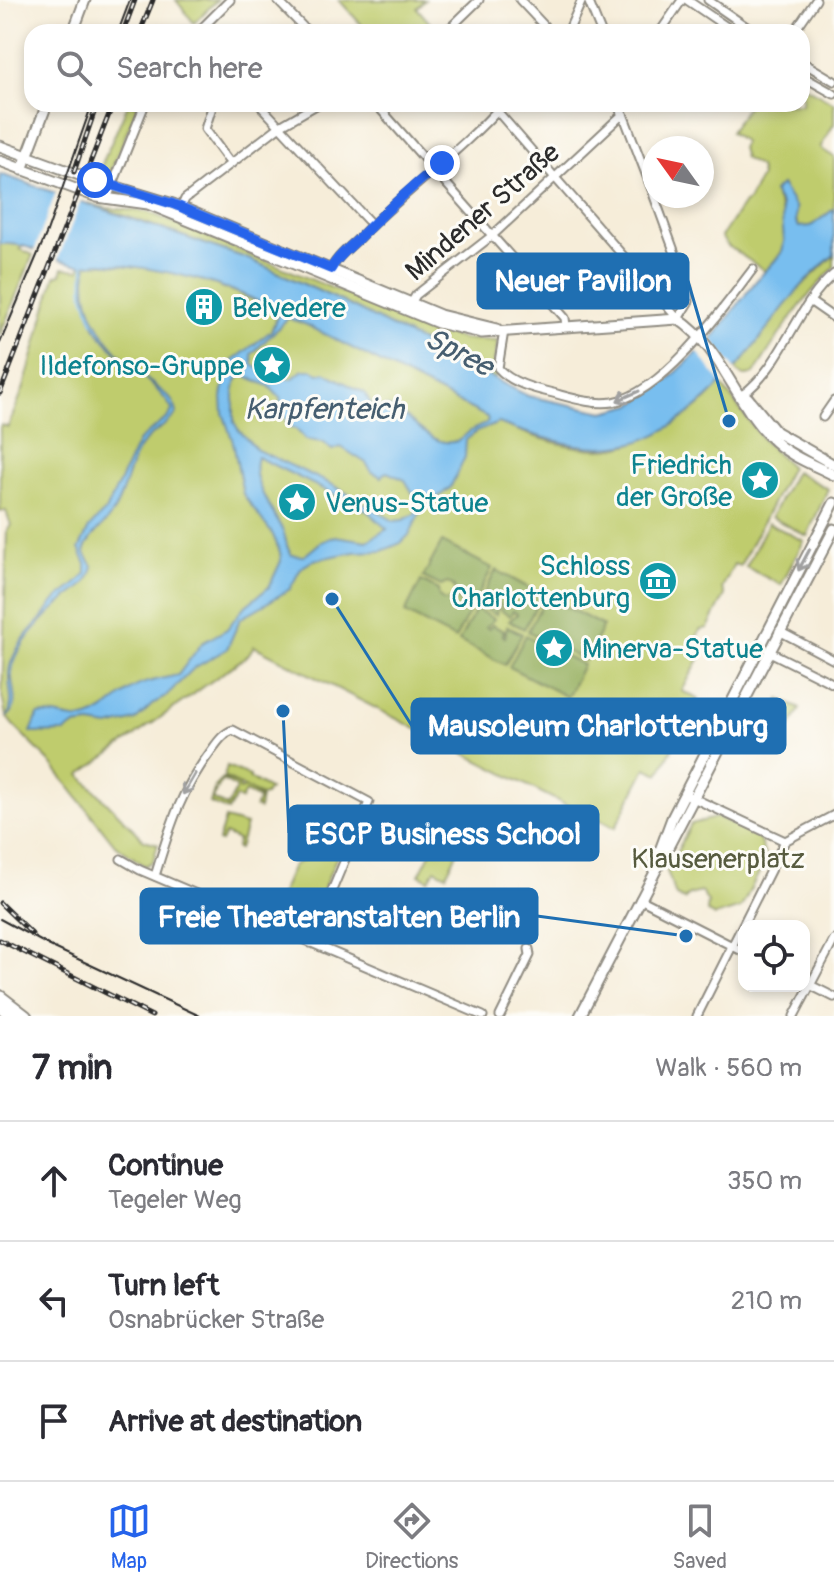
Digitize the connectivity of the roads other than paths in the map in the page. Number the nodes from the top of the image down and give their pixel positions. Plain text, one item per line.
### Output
1 (85, 0) edge
2 (230, 0) edge
3 (277, 0) edge
4 (479, 0) edge
5 (520, 0) edge
6 (585, 0) edge
7 (684, 0) edge
8 (708, 0) edge
9 (816, 0) edge
10 (76, 24) edge
11 (206, 24) edge
12 (300, 24) edge
13 (454, 24) edge
14 (542, 24) edge
15 (572, 24) edge
16 (597, 24) edge
17 (666, 24) edge
18 (722, 24) edge
19 (742, 24) edge
20 (800, 24) edge
21 (810, 67) edge
22 (810, 80) edge
23 (834, 81) edge
24 (834, 94) edge
25 (44, 112) edge
26 (142, 112) edge
27 (210, 112) edge
28 (267, 112) edge
29 (304, 112) edge
30 (383, 112) edge
31 (491, 112) edge
32 (502, 112) edge
33 (623, 114) joint
34 (280, 126) junction
35 (0, 146) edge
36 (27, 156) junction
37 (0, 161) edge
38 (231, 164) junction
39 (642, 164) edge
40 (433, 169) junction
41 (22, 170) junction
42 (556, 177) junction
43 (113, 186) junction
44 (107, 199) junction
45 (181, 207) junction
46 (658, 208) edge
47 (372, 225) junction
48 (493, 235) junction
49 (753, 269) dead end
50 (329, 273) junction
51 (834, 274) edge
52 (811, 302) junction
53 (412, 303) junction
54 (834, 318) edge
55 (678, 319) junction
56 (566, 326) junction
57 (504, 331) junction
58 (701, 341) junction
59 (742, 395) junction
60 (834, 401) edge
61 (823, 417) dead end
62 (834, 465) edge
63 (834, 475) edge
64 (834, 503) edge
65 (834, 529) edge
66 (824, 548) junction
67 (834, 554) edge
68 (775, 629) junction
69 (760, 647) junction
70 (770, 652) junction
71 (834, 660) edge
72 (834, 684) edge
73 (689, 796) junction
74 (834, 815) edge
75 (785, 841) junction
76 (121, 859) dead end
77 (155, 876) junction
78 (640, 899) junction
79 (834, 940) edge
80 (310, 943) junction
81 (732, 946) junction
82 (529, 949) dead end
83 (738, 949) edge
84 (810, 979) edge
85 (810, 985) edge
86 (804, 992) edge
87 (0, 996) edge
88 (834, 997) edge
89 (0, 1007) edge
90 (11, 1016) edge
91 (26, 1016) edge
92 (483, 1016) edge
93 (500, 1016) edge
94 (580, 1016) edge
95 (697, 1016) edge
96 (794, 1016) edge

1 - 10 main road
2 - 11 street
3 - 12 street
4 - 13 street
5 - 14 street
6 - 15 street
6 - 16 street
7 - 17 street
7 - 18 street
8 - 19 street
9 - 20 street
21 - 23 street
22 - 24 street
25 - 36 main road
26 - 43 street
27 - 38 street
28 - 34 street
29 - 34 street
30 - 40 street
31 - 40 street
32 - 42 street
33 - 39 street
33 - 42 street, Mindener Straße
34 - 38 street
34 - 47 street
35 - 36 main road
36 - 41 main road
36 - 43 main road
37 - 41 main road
38 - 45 street
40 - 47 street
40 - 48 street
41 - 44 main road
42 - 48 street, Mindener Straße
42 - 55 street
43 - 44 street
43 - 45 main road
44 - 45 main road
45 - 50 main road
46 - 55 street
47 - 50 street
48 - 53 street, Mindener Straße
48 - 56 street
49 - 58 street
50 - 53 main road
51 - 52 street
52 - 54 street
52 - 59 street
53 - 57 main road
55 - 56 main road
55 - 58 main road
56 - 57 main road
58 -> 57 street
58 - 59 main road
59 - 62 main road
59 - 63 main road
60 - 61 street
64 -> 68 main road
65 - 66 main road
66 - 67 street
66 - 68 main road
68 - 69 main road
68 - 70 main road
68 - 71 street
69 - 70 street
69 - 73 main road
70 - 72 street
70 - 73 main road
73 - 75 street
73 - 78 main road
74 - 75 street
75 - 81 street
76 - 77 street
77 - 80 street
80 -> 77 street
78 - 81 street
78 - 94 main road
79 - 84 street
80 - 92 street
81 - 83 street
81 - 95 street
82 - 93 street
85 - 88 street
86 - 96 street
87 - 91 highway
89 - 90 highway

